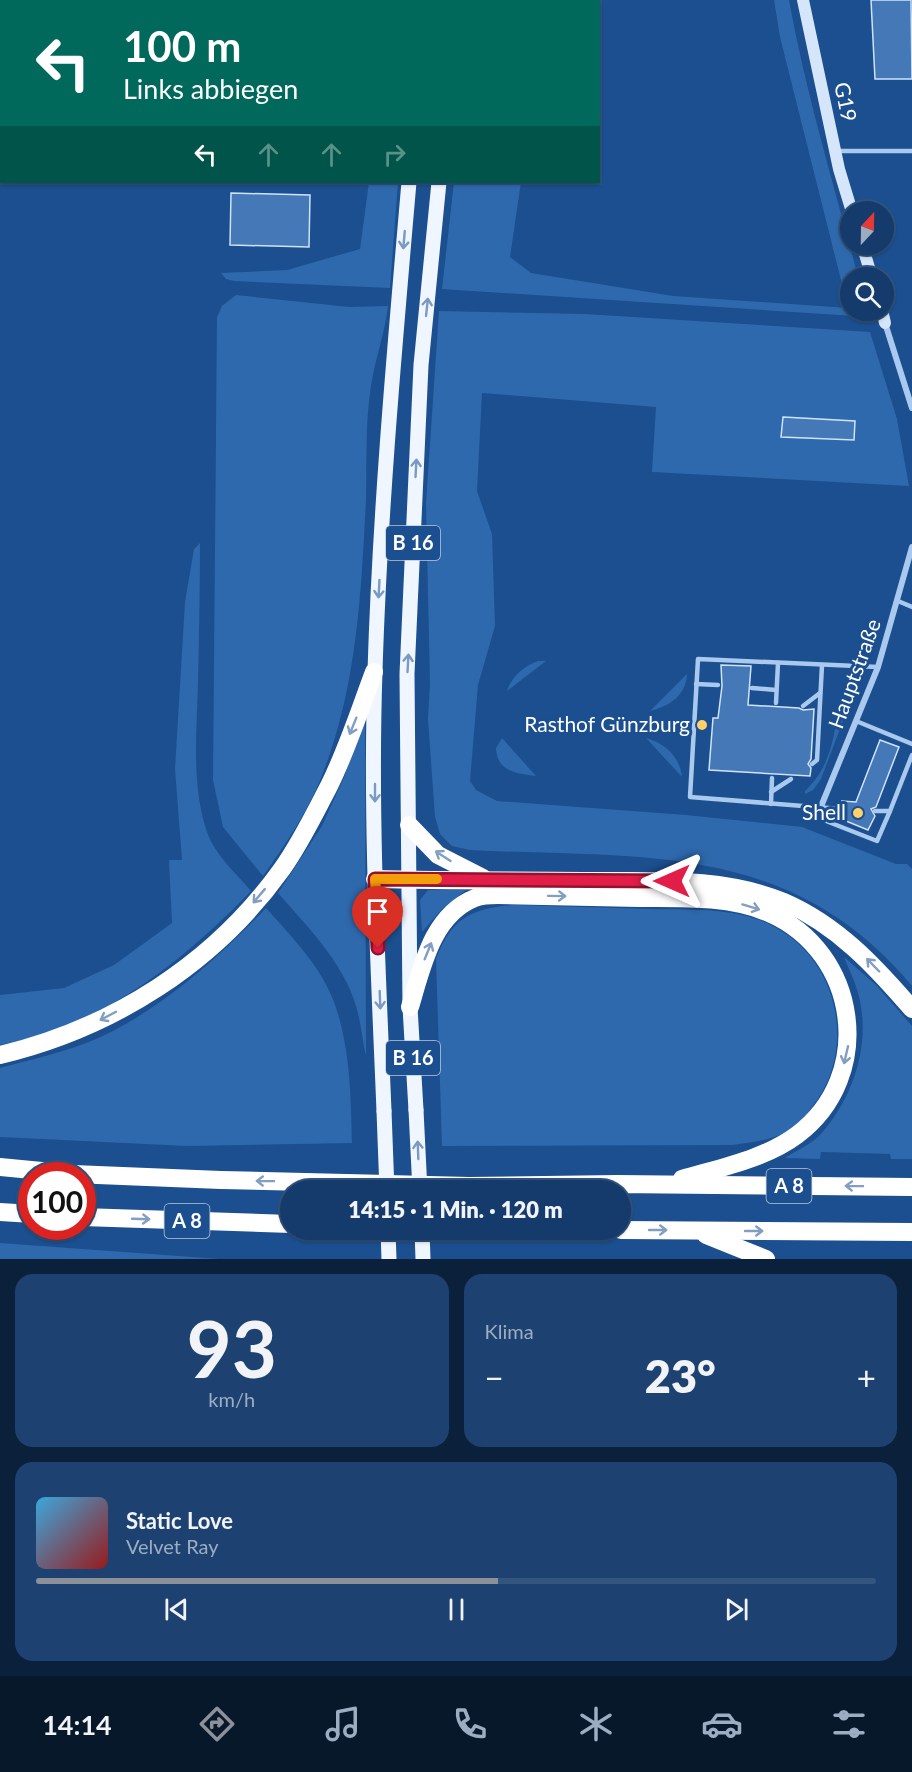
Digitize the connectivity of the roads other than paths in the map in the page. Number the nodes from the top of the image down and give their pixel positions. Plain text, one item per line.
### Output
1 (803, 0) edge
2 (912, 151) edge
3 (836, 152) junction
4 (409, 183) edge
5 (439, 183) edge
6 (849, 201) edge
7 (884, 321) edge
8 (912, 408) edge
9 (912, 547) edge
10 (897, 601) junction
11 (912, 607) edge
12 (778, 663) junction
13 (822, 665) junction
14 (878, 667) junction
15 (375, 672) junction
16 (696, 684) junction
17 (718, 686) dead end
18 (752, 688) dead end
19 (776, 690) junction
20 (820, 693) junction
21 (776, 704) dead end
22 (803, 706) dead end
23 (856, 721) junction
24 (912, 744) edge
25 (912, 755) edge
26 (812, 764) dead end
27 (772, 778) dead end
28 (791, 779) dead end
29 (771, 792) junction
30 (771, 804) junction
31 (820, 809) junction
32 (841, 809) dead end
33 (875, 811) dead end
34 (890, 811) junction
35 (409, 825) junction
36 (375, 879) junction
37 (484, 879) junction
38 (410, 880) junction
39 (410, 1007) junction
40 (912, 1009) edge
41 (0, 1055) edge
42 (0, 1167) edge
43 (387, 1180) edge
44 (419, 1180) edge
45 (667, 1184) junction
46 (912, 1187) edge
47 (0, 1212) edge
48 (18, 1213) edge
49 (96, 1217) edge
50 (280, 1224) edge
51 (631, 1230) edge
52 (695, 1231) junction
53 (912, 1232) edge
54 (389, 1240) edge
55 (422, 1240) edge
56 (390, 1259) edge
57 (423, 1259) edge
58 (766, 1259) edge

1 - 3 street, G19
2 - 3 lane
3 - 6 street, G19
4 -> 15 main road, B 16
35 -> 5 main road, B 16
7 - 8 street
9 - 10 street, Hauptstraße
10 - 11 lane
10 - 14 street, Hauptstraße
12 - 13 lane
12 - 16 lane
12 - 19 lane
13 - 14 lane
13 - 20 lane
14 - 23 street, Hauptstraße
15 -> 36 main road, B 16
15 -> 41 highway
16 - 17 lane
16 - 30 lane
18 - 19 lane
19 - 21 lane
20 - 22 lane
20 - 26 lane
23 - 24 lane
23 - 31 street, Hauptstraße
25 - 34 lane
27 - 29 lane
28 - 29 lane
29 - 30 lane
30 - 31 lane
31 - 32 lane
31 - 34 lane
33 - 34 lane
37 -> 35 highway
35 - 38 main road, B 16
36 - 38 highway
36 -> 43 main road, B 16, bridge
37 - 38 highway
40 -> 37 highway
38 - 39 main road, B 16
44 -> 39 main road, B 16, bridge
39 -> 45 highway
45 -> 42 highway, A 8
46 -> 45 highway, A 8
47 - 48 highway
49 -> 50 highway, A 8
51 -> 52 highway, A 8
52 -> 53 highway, A 8
52 - 58 highway
54 - 56 main road
55 - 57 main road

